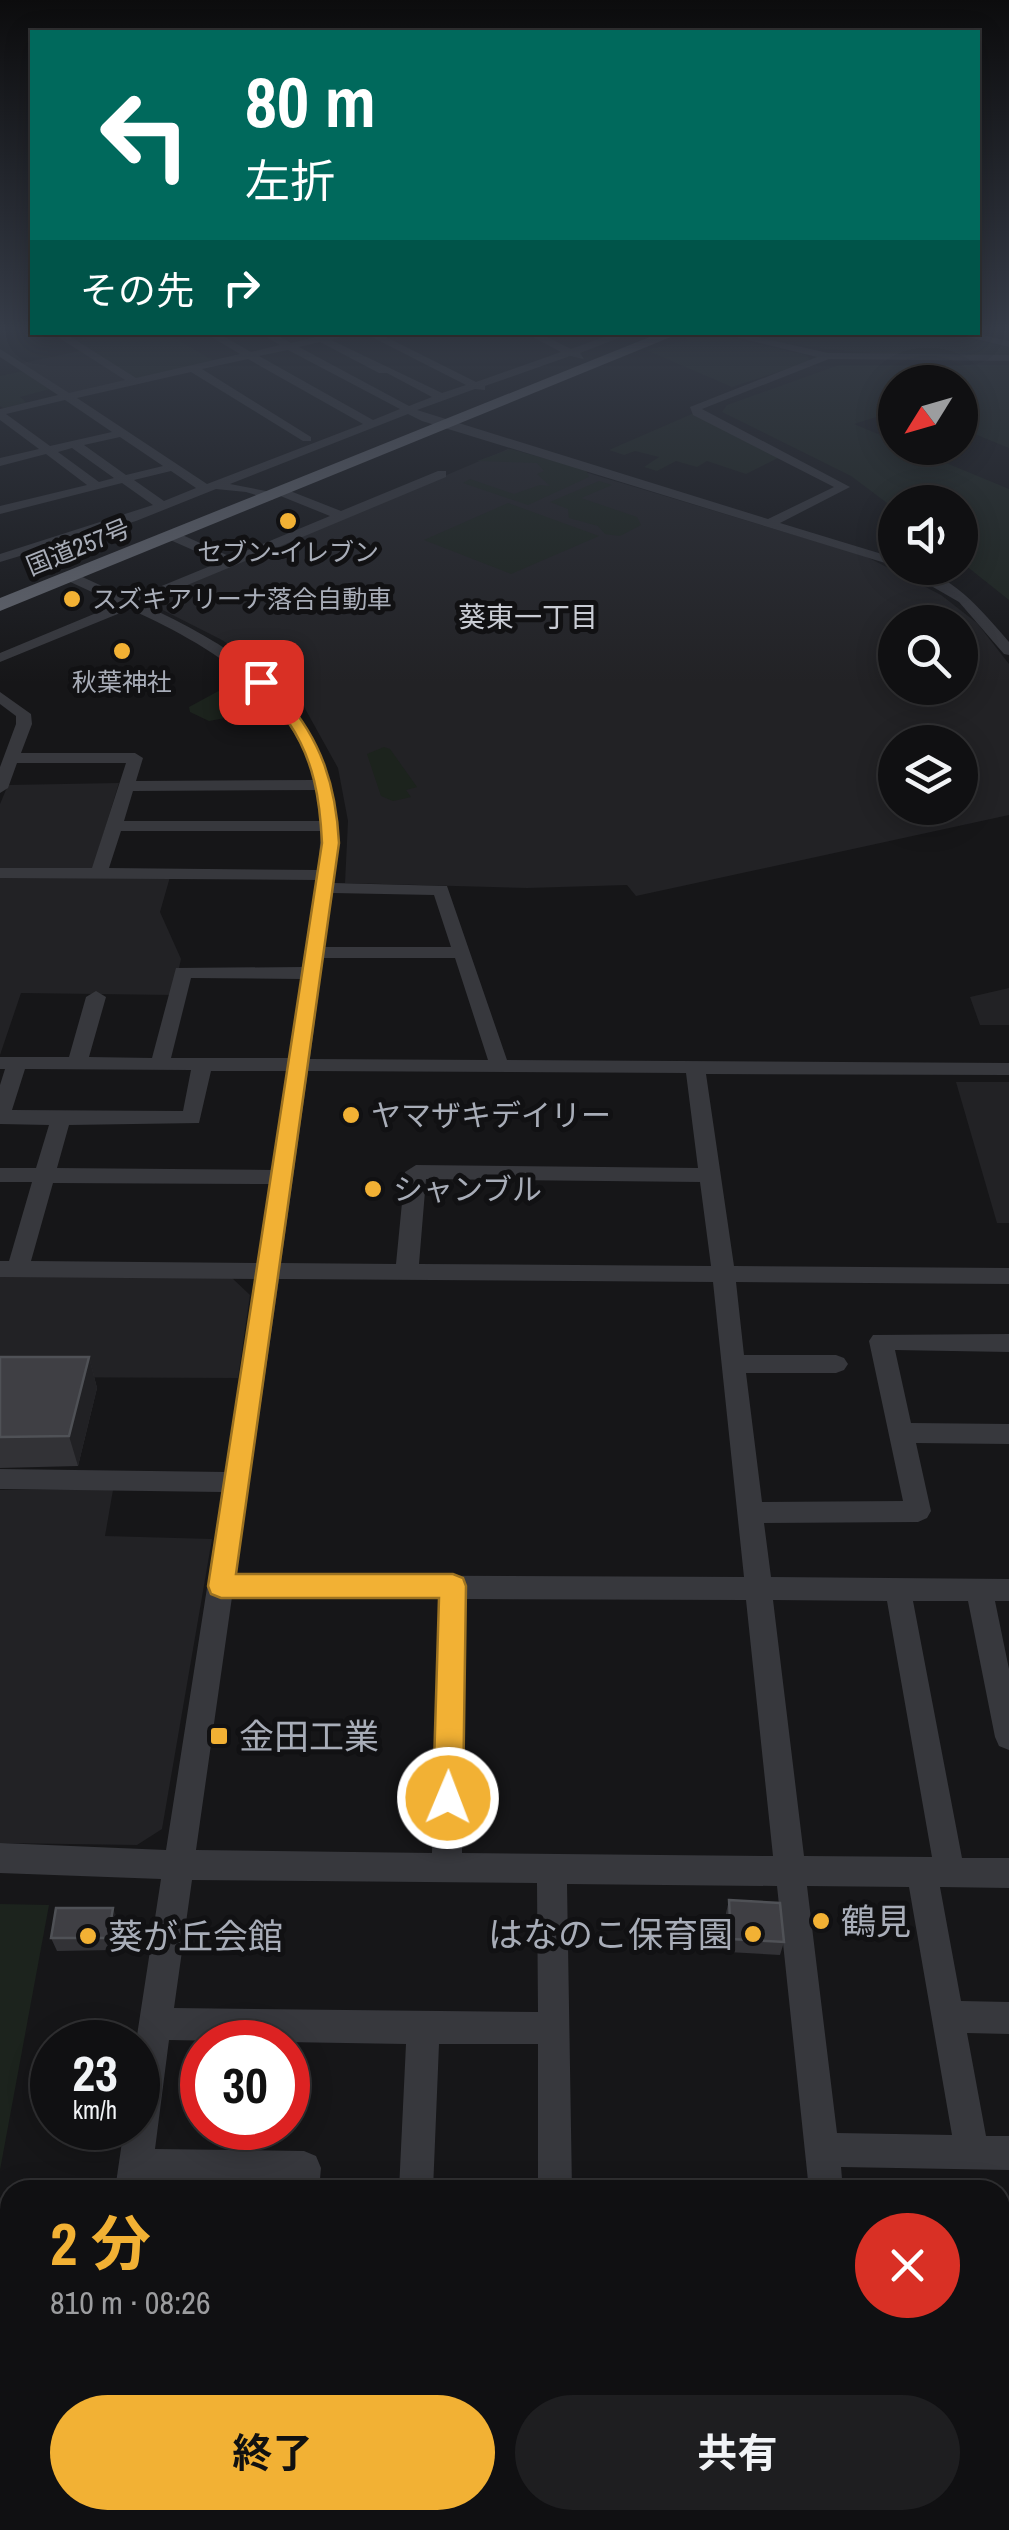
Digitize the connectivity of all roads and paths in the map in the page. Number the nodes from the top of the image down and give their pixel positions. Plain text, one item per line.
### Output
1 (44, 447) edge
2 (61, 447) edge
3 (78, 447) edge
4 (142, 447) edge
5 (299, 447) edge
6 (393, 447) edge
7 (527, 447) edge
8 (765, 447) edge
9 (48, 450) junction
10 (0, 462) edge
11 (172, 467) junction
12 (442, 474) dead end
13 (124, 479) junction
14 (96, 486) junction
15 (205, 487) junction
16 (277, 494) junction
17 (160, 504) junction
18 (0, 510) edge
19 (341, 516) junction
20 (772, 520) junction
21 (173, 536) junction
22 (878, 549) edge
23 (878, 556) edge
24 (0, 558) edge
25 (232, 562) junction
26 (70, 577) junction
27 (938, 585) edge
28 (958, 585) edge
29 (130, 604) junction
30 (0, 605) edge
31 (1009, 628) edge
32 (1009, 651) edge
33 (0, 658) edge
34 (0, 696) edge
35 (0, 732) edge
36 (15, 749) junction
37 (325, 785) junction
38 (127, 786) junction
39 (0, 788) edge
40 (113, 826) junction
41 (331, 826) junction
42 (0, 873) edge
43 (98, 873) junction
44 (325, 882) junction
45 (461, 953) junction
46 (313, 963) junction
47 (96, 997) dead end
48 (8, 1063) edge
49 (77, 1064) junction
50 (160, 1064) junction
51 (202, 1064) junction
52 (300, 1064) junction
53 (500, 1067) junction
54 (696, 1068) junction
55 (1009, 1069) edge
56 (61, 1118) junction
57 (709, 1175) junction
58 (0, 1176) edge
59 (43, 1176) junction
60 (283, 1178) junction
61 (9, 1268) edge
62 (407, 1271) junction
63 (270, 1272) junction
64 (722, 1273) junction
65 (1009, 1276) edge
66 (1009, 1343) edge
67 (732, 1364) junction
68 (836, 1364) dead end
69 (904, 1433) junction
70 (1009, 1434) edge
71 (0, 1479) edge
72 (236, 1482) junction
73 (750, 1512) junction
74 (221, 1586) junction
75 (453, 1586) junction
76 (757, 1588) junction
77 (898, 1590) junction
78 (979, 1590) junction
79 (1009, 1590) edge
80 (1009, 1737) edge
81 (0, 1858) edge
82 (177, 1865) junction
83 (552, 1868) junction
84 (447, 1869) junction
85 (790, 1871) junction
86 (936, 1873) junction
87 (1009, 1873) edge
88 (948, 2017) junction
89 (1009, 2018) edge
90 (156, 2020) edge
91 (160, 2024) edge
92 (424, 2028) junction
93 (554, 2028) junction
94 (138, 2150) edge
95 (822, 2150) junction
96 (972, 2152) junction
97 (1009, 2153) edge
98 (134, 2178) edge
99 (303, 2180) edge
100 (416, 2180) edge
101 (555, 2180) edge
102 (825, 2180) edge

1 - 9 street
2 - 9 street
3 - 13 street
4 - 11 street
5 - 15 street
6 - 16 highway, 国道257号
7 - 20 street
8 - 20 street
9 - 10 street
9 - 14 street
11 - 13 street
11 - 15 street
12 - 19 street
13 - 14 street
13 - 17 street
14 - 18 street
15 - 16 street
15 - 17 street
16 - 19 street
16 - 21 highway, 国道257号
17 - 24 street
19 - 25 street
20 - 22 street
20 - 23 street
21 - 25 street
21 - 26 highway, 国道257号
25 - 29 street
26 - 29 street
26 - 30 highway, 国道257号
27 - 32 street
28 - 31 street
29 - 33 street
29 - 37 street
34 - 36 street
35 - 36 street
36 - 38 street
36 - 39 street
37 - 38 street
37 - 41 street
38 - 40 street
40 - 41 street
40 - 43 street
41 - 44 street
42 - 43 street
43 - 44 street
44 - 45 street
44 - 46 street
45 - 46 street
45 - 53 street
46 - 50 street
46 - 52 street
47 - 49 street
48 - 49 street
48 - 56 street
49 - 50 street
50 - 51 street
51 - 52 street
51 - 56 street
52 - 53 street
52 - 60 street
53 - 54 street
54 - 55 street
54 - 57 street
56 - 59 street
57 - 62 street
57 - 64 street
58 - 59 street
59 - 60 street
59 - 61 street
60 - 63 street
61 - 63 street
62 - 63 street
62 - 64 street
63 - 72 street
64 - 65 street
64 - 67 street
66 - 69 street
67 - 68 street
67 - 73 street
69 - 70 street
69 - 73 street
71 - 72 street
72 - 74 street
73 - 76 street
74 - 75 street
74 - 82 street
75 - 76 street
75 - 84 street
76 - 77 street
76 - 85 street
77 - 78 street
77 - 86 street
78 - 79 street
78 - 80 street
81 - 82 street
82 - 84 street
82 - 90 street
83 - 84 street
83 - 85 street
83 - 93 street
85 - 86 street
85 - 95 street
86 - 87 street
86 - 88 street
88 - 89 street
88 - 96 street
91 - 92 street
92 - 93 street
92 - 100 street
93 - 101 street
94 - 98 street
95 - 96 street
95 - 102 street
96 - 97 street
98 - 99 street

